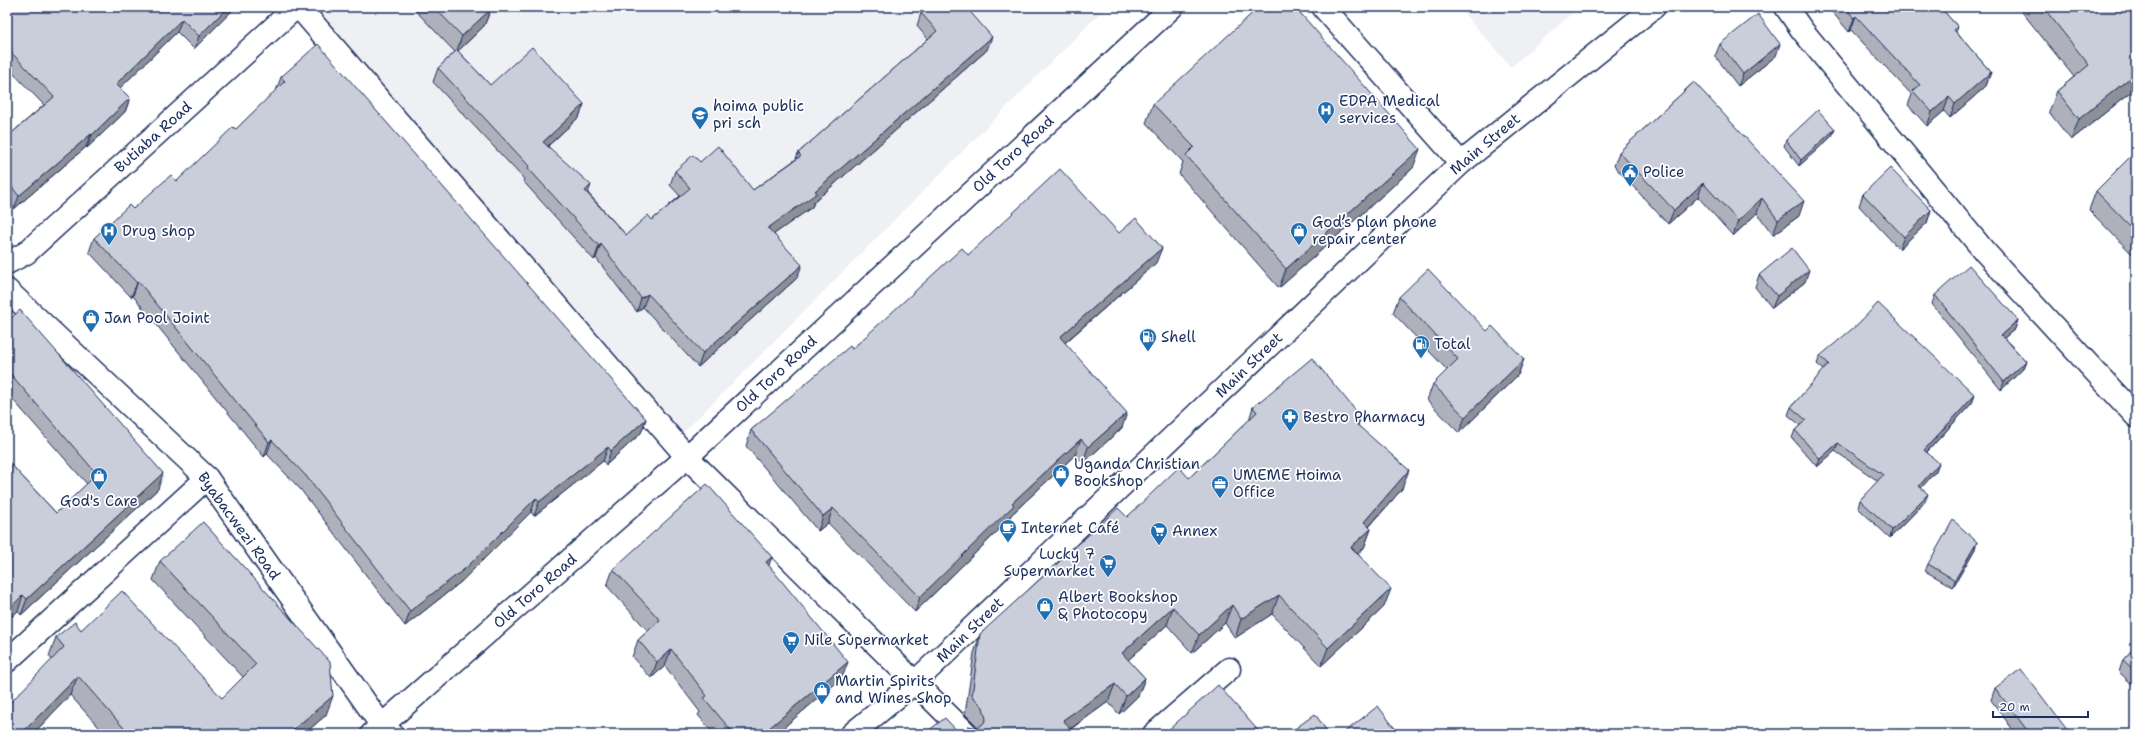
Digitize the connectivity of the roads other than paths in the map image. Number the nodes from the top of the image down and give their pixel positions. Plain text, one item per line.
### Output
1 (298, 7) edge
2 (1172, 7) edge
3 (1322, 7) edge
4 (1654, 7) edge
5 (1786, 7) edge
6 (1461, 163) junction
7 (7, 263) edge
8 (7, 290) edge
9 (2136, 416) edge
10 (687, 457) junction
11 (207, 478) junction
12 (7, 661) edge
13 (1229, 669) dead end
14 (915, 682) junction
15 (382, 731) edge
16 (852, 734) edge
17 (967, 734) edge
18 (1154, 734) edge

1 - 7 street, Butiaba Road
1 - 10 street
2 - 10 street, Old Toro Road
3 - 6 street
4 - 6 street, Main Street
5 - 9 street
6 - 14 street, Main Street
8 - 11 street, Byabacwezi Road
10 - 14 street
10 - 15 street, Old Toro Road
11 - 12 street
11 - 15 street, Byabacwezi Road
13 - 18 street
14 - 16 street, Main Street
14 - 17 street

